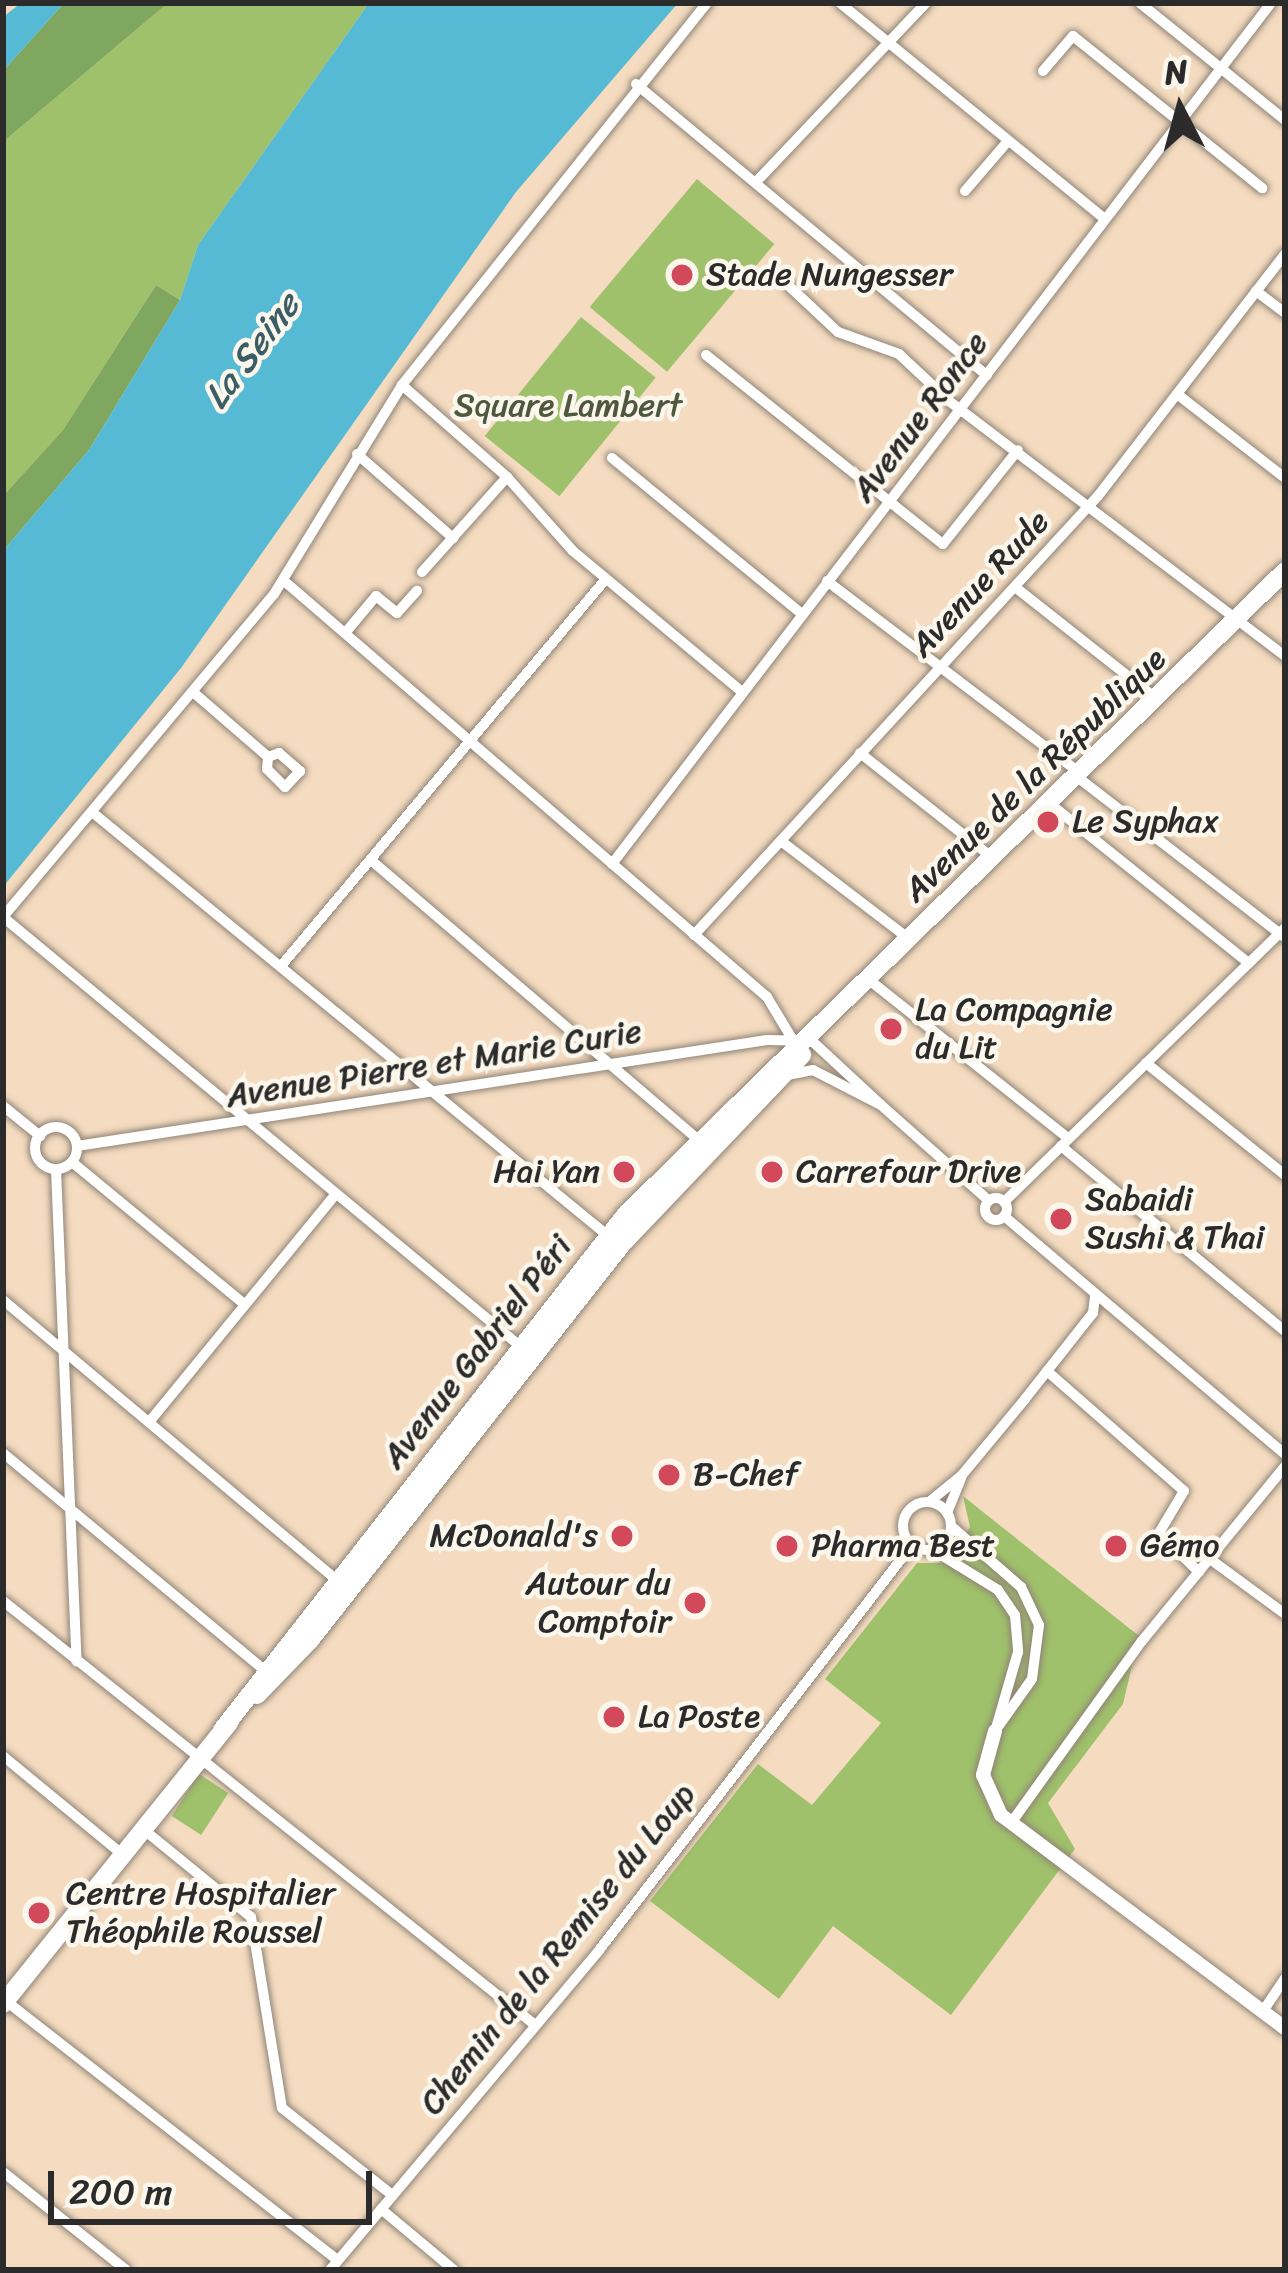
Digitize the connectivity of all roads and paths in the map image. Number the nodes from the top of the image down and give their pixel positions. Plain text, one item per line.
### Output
1 (707, 3) edge
2 (840, 3) edge
3 (926, 3) edge
4 (1140, 3) edge
5 (1271, 3) edge
6 (888, 42) junction
7 (1221, 69) junction
8 (1043, 71) dead end
9 (636, 84) junction
10 (1285, 120) edge
11 (1180, 122) junction
12 (1008, 141) junction
13 (757, 181) junction
14 (1262, 188) dead end
15 (965, 191) dead end
16 (1104, 218) junction
17 (1285, 254) edge
18 (789, 286) dead end
19 (1256, 291) junction
20 (1285, 313) edge
21 (706, 356) dead end
22 (986, 374) junction
23 (402, 385) junction
24 (1177, 394) junction
25 (962, 406) junction
26 (1018, 450) junction
27 (357, 454) junction
28 (612, 458) dead end
29 (507, 477) junction
30 (1285, 478) edge
31 (889, 502) junction
32 (1090, 505) junction
33 (452, 538) junction
34 (1285, 571) edge
35 (422, 572) dead end
36 (283, 580) junction
37 (605, 580) junction
38 (827, 581) junction
39 (1016, 587) junction
40 (417, 591) dead end
41 (802, 614) junction
42 (1239, 618) junction
43 (346, 632) junction
44 (1285, 656) edge
45 (939, 668) junction
46 (193, 692) junction
47 (742, 692) junction
48 (1156, 699) junction
49 (470, 741) junction
50 (860, 753) junction
51 (268, 757) dead end
52 (1078, 775) junction
53 (1048, 803) junction
54 (92, 812) junction
55 (781, 841) junction
56 (993, 858) junction
57 (372, 861) junction
58 (612, 864) junction
59 (3, 917) edge
60 (1283, 933) edge
61 (694, 934) junction
62 (908, 939) junction
63 (1249, 963) junction
64 (281, 966) junction
65 (868, 979) junction
66 (780, 1010) junction
67 (767, 1040) junction
68 (803, 1041) junction
69 (613, 1063) junction
70 (1146, 1063) junction
71 (787, 1076) junction
72 (433, 1092) junction
73 (880, 1105) junction
74 (3, 1106) edge
75 (252, 1120) junction
76 (40, 1136) junction
77 (701, 1142) junction
78 (1064, 1142) junction
79 (77, 1146) junction
80 (72, 1162) junction
81 (56, 1170) junction
82 (1285, 1175) edge
83 (336, 1193) junction
84 (989, 1201) junction
85 (1004, 1202) junction
86 (1004, 1216) junction
87 (607, 1235) junction
88 (1095, 1297) junction
89 (3, 1300) edge
90 (244, 1304) junction
91 (1285, 1331) edge
92 (520, 1346) junction
93 (66, 1351) junction
94 (1047, 1371) junction
95 (150, 1421) junction
96 (3, 1453) edge
97 (1285, 1454) edge
98 (1285, 1466) edge
99 (962, 1475) junction
100 (929, 1502) junction
101 (71, 1509) junction
102 (947, 1513) junction
103 (951, 1526) junction
104 (912, 1545) junction
105 (933, 1550) junction
106 (1210, 1559) junction
107 (1199, 1572) junction
108 (337, 1580) junction
109 (3, 1601) edge
110 (1285, 1614) edge
111 (77, 1662) junction
112 (264, 1670) junction
113 (222, 1730) junction
114 (995, 1731) junction
115 (3, 1756) edge
116 (198, 1758) junction
117 (1011, 1823) junction
118 (143, 1829) junction
119 (122, 1854) junction
120 (1285, 1978) edge
121 (4, 2002) edge
122 (1263, 2012) junction
123 (535, 2025) junction
124 (1285, 2028) edge
125 (3, 2172) edge
126 (392, 2195) junction
127 (381, 2209) junction
128 (334, 2265) edge
129 (126, 2270) edge
130 (454, 2270) edge

1 - 9 street
2 - 6 street
3 - 6 street
4 - 7 street
5 - 7 street, Avenue Ronce
6 - 12 street
6 - 13 street
7 - 10 street
7 - 11 street, Avenue Ronce
8 - 11 street
9 - 13 street
9 - 23 street
11 - 14 street
11 - 16 street, Avenue Ronce
12 - 15 street
12 - 16 street
13 - 22 street
16 - 22 street, Avenue Ronce
17 - 19 street, Avenue Rude
18 - 25 street
19 - 20 street
19 - 24 street, Avenue Rude
21 - 31 street
22 - 25 street, Avenue Ronce
23 - 27 street
23 - 29 street
24 - 30 street
24 - 32 street, Avenue Rude
25 - 26 street
25 - 31 street, Avenue Ronce
26 - 31 street
26 - 32 street
27 - 33 street
27 - 36 street
28 - 41 street
29 - 33 street
29 - 37 street
31 - 38 street, Avenue Ronce
32 - 39 street, Avenue Rude
32 - 42 street
33 - 35 street
34 - 42 main road, Avenue de la République
36 - 43 street
36 - 46 street
37 - 47 street
37 - 49 street
38 - 41 street, Avenue Ronce
38 - 45 street
39 - 45 street, Avenue Rude
39 - 48 street
40 - 43 street
41 - 47 street, Avenue Ronce
42 - 44 street
42 - 48 main road, Avenue de la République
43 - 49 street
45 - 50 street, Avenue Rude
45 - 52 street
46 - 51 street
46 - 54 street
47 - 58 street, Avenue Ronce
48 - 52 main road, Avenue de la République
49 - 57 street
49 - 58 street
50 - 55 street, Avenue Rude
50 - 56 street
52 - 53 main road, Avenue de la République
52 - 60 street
53 - 56 main road, Avenue de la République
53 - 63 street
54 - 59 street
54 - 64 street
55 - 61 street, Avenue Rude
55 - 62 street
56 - 62 main road, Avenue de la République
57 - 64 street
57 - 69 street
58 - 61 street
59 - 75 street
60 - 63 street
61 - 66 street
62 - 65 main road, Avenue de la République
63 - 70 street
64 - 72 street
65 - 68 main road, Avenue de la République
65 - 78 street
66 - 67 street
66 - 68 street
67 - 68 street, Avenue Pierre et Marie Curie
67 - 69 street, Avenue Pierre et Marie Curie
68 - 71 main road, Avenue Gabriel Péri
68 - 73 street
68 - 77 main road, Avenue Gabriel Péri
69 - 72 street, Avenue Pierre et Marie Curie
69 - 77 street
70 - 78 street
70 - 82 street
71 - 73 street
71 - 113 main road, Avenue Gabriel Péri
72 - 75 street, Avenue Pierre et Marie Curie
72 - 87 street
73 - 84 street
74 - 76 street
75 - 79 street, Avenue Pierre et Marie Curie
75 - 83 street
76 - 79 street
76 - 81 street
77 - 87 main road, Avenue Gabriel Péri
78 - 85 street
78 - 91 street
79 - 80 street
80 - 81 street
80 - 90 street
81 - 93 street
83 - 90 street
83 - 92 street
84 - 85 street
84 - 86 street
85 - 86 street
86 - 88 street
87 - 92 main road, Avenue Gabriel Péri
88 - 94 street
88 - 97 street
89 - 93 street
90 - 95 street
92 - 108 main road, Avenue Gabriel Péri
93 - 95 street
93 - 101 street
94 - 99 street
94 - 107 street
95 - 108 street
96 - 101 street
98 - 106 street
99 - 100 street
99 - 102 street
100 - 102 street
100 - 104 street
101 - 111 street
101 - 112 street
102 - 103 street
103 - 105 street
103 - 114 street
104 - 105 street
104 - 123 street, Chemin de la Remise du Loup
105 - 114 street
106 - 107 street
106 - 110 street
107 - 117 street
108 - 112 main road, Avenue Gabriel Péri
109 - 111 street
111 - 116 street
112 - 113 main road, Avenue Gabriel Péri
113 - 116 main road, Avenue Gabriel Péri
114 - 117 street
115 - 119 street
116 - 118 main road, Avenue Gabriel Péri
116 - 123 street
117 - 122 street
118 - 119 main road, Avenue Gabriel Péri
118 - 126 street
119 - 121 main road, Avenue Gabriel Péri
120 - 122 street
121 - 128 street
122 - 124 street
123 - 126 street, Chemin de la Remise du Loup
125 - 129 street
126 - 127 street, Chemin de la Remise du Loup
127 - 128 street, Chemin de la Remise du Loup
127 - 130 street

